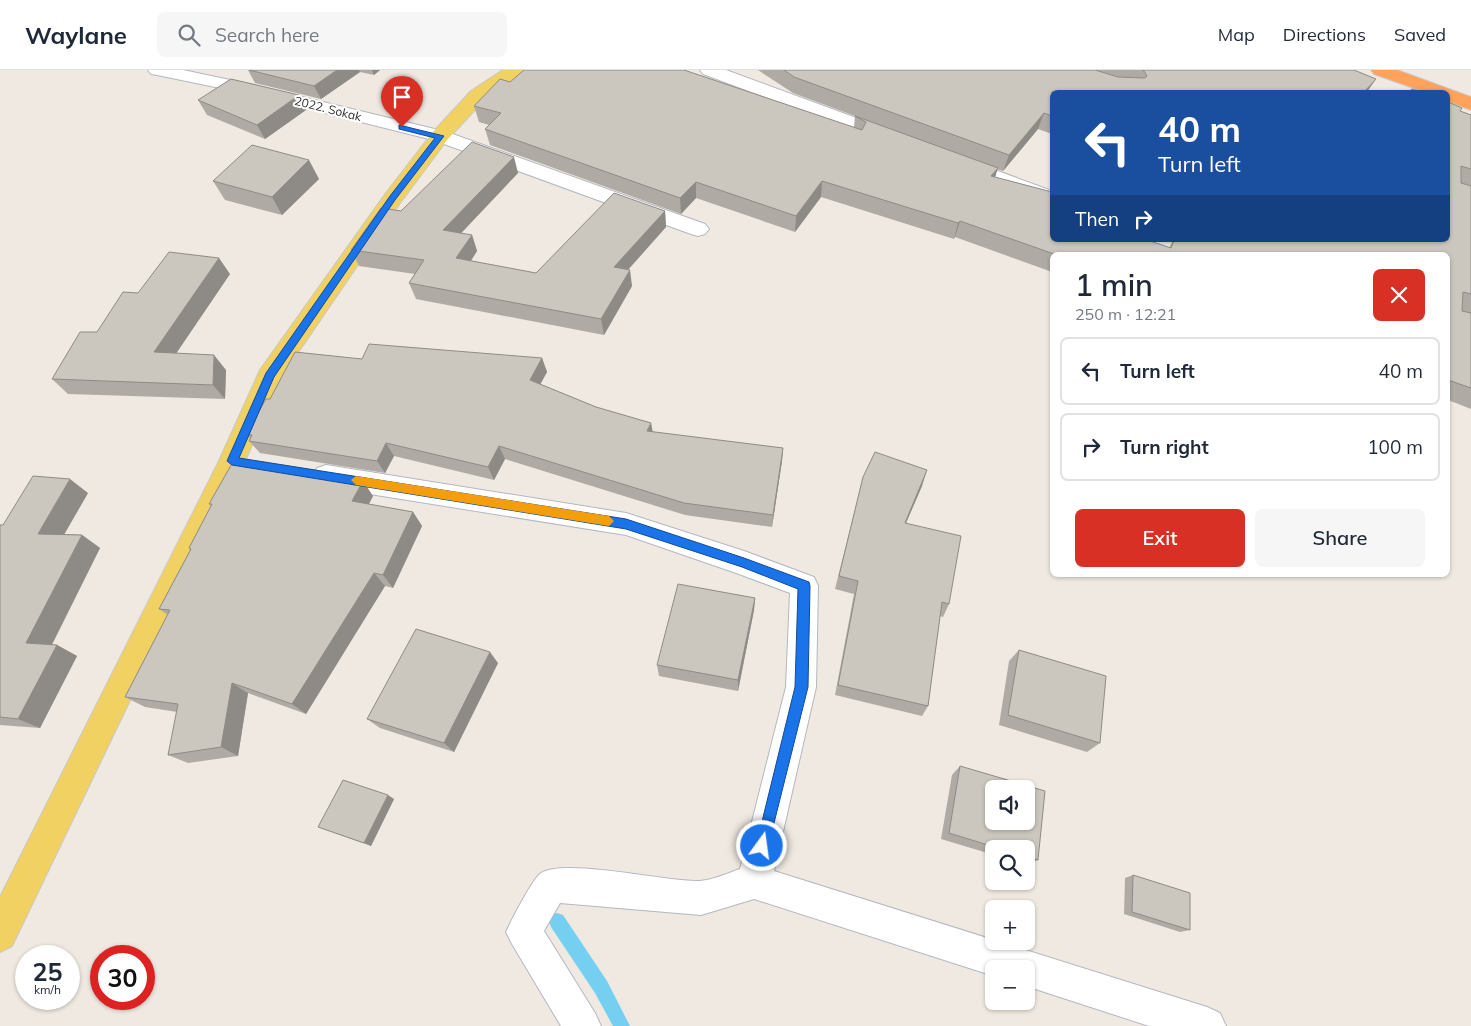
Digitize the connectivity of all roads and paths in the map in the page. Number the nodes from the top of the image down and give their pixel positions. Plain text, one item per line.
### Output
1 (157, 70) edge
2 (515, 70) edge
3 (709, 70) edge
4 (1380, 70) edge
5 (1435, 90) edge
6 (1450, 96) edge
7 (1471, 104) edge
8 (440, 136) junction
9 (906, 143) edge
10 (943, 157) edge
11 (1050, 197) edge
12 (698, 229) dead end
13 (232, 461) junction
14 (260, 465) edge
15 (307, 472) edge
16 (754, 882) junction
17 (0, 934) edge
18 (582, 1026) edge
19 (1207, 1026) edge

1 - 8 street, 2022. Sokak
2 - 8 main road
3 - 9 street
4 - 5 highway
6 - 7 highway
8 - 12 street, 2022. Sokak
8 - 13 main road
10 - 11 street
13 - 14 street
13 - 17 main road
15 - 16 street
16 - 18 street
16 - 19 street

